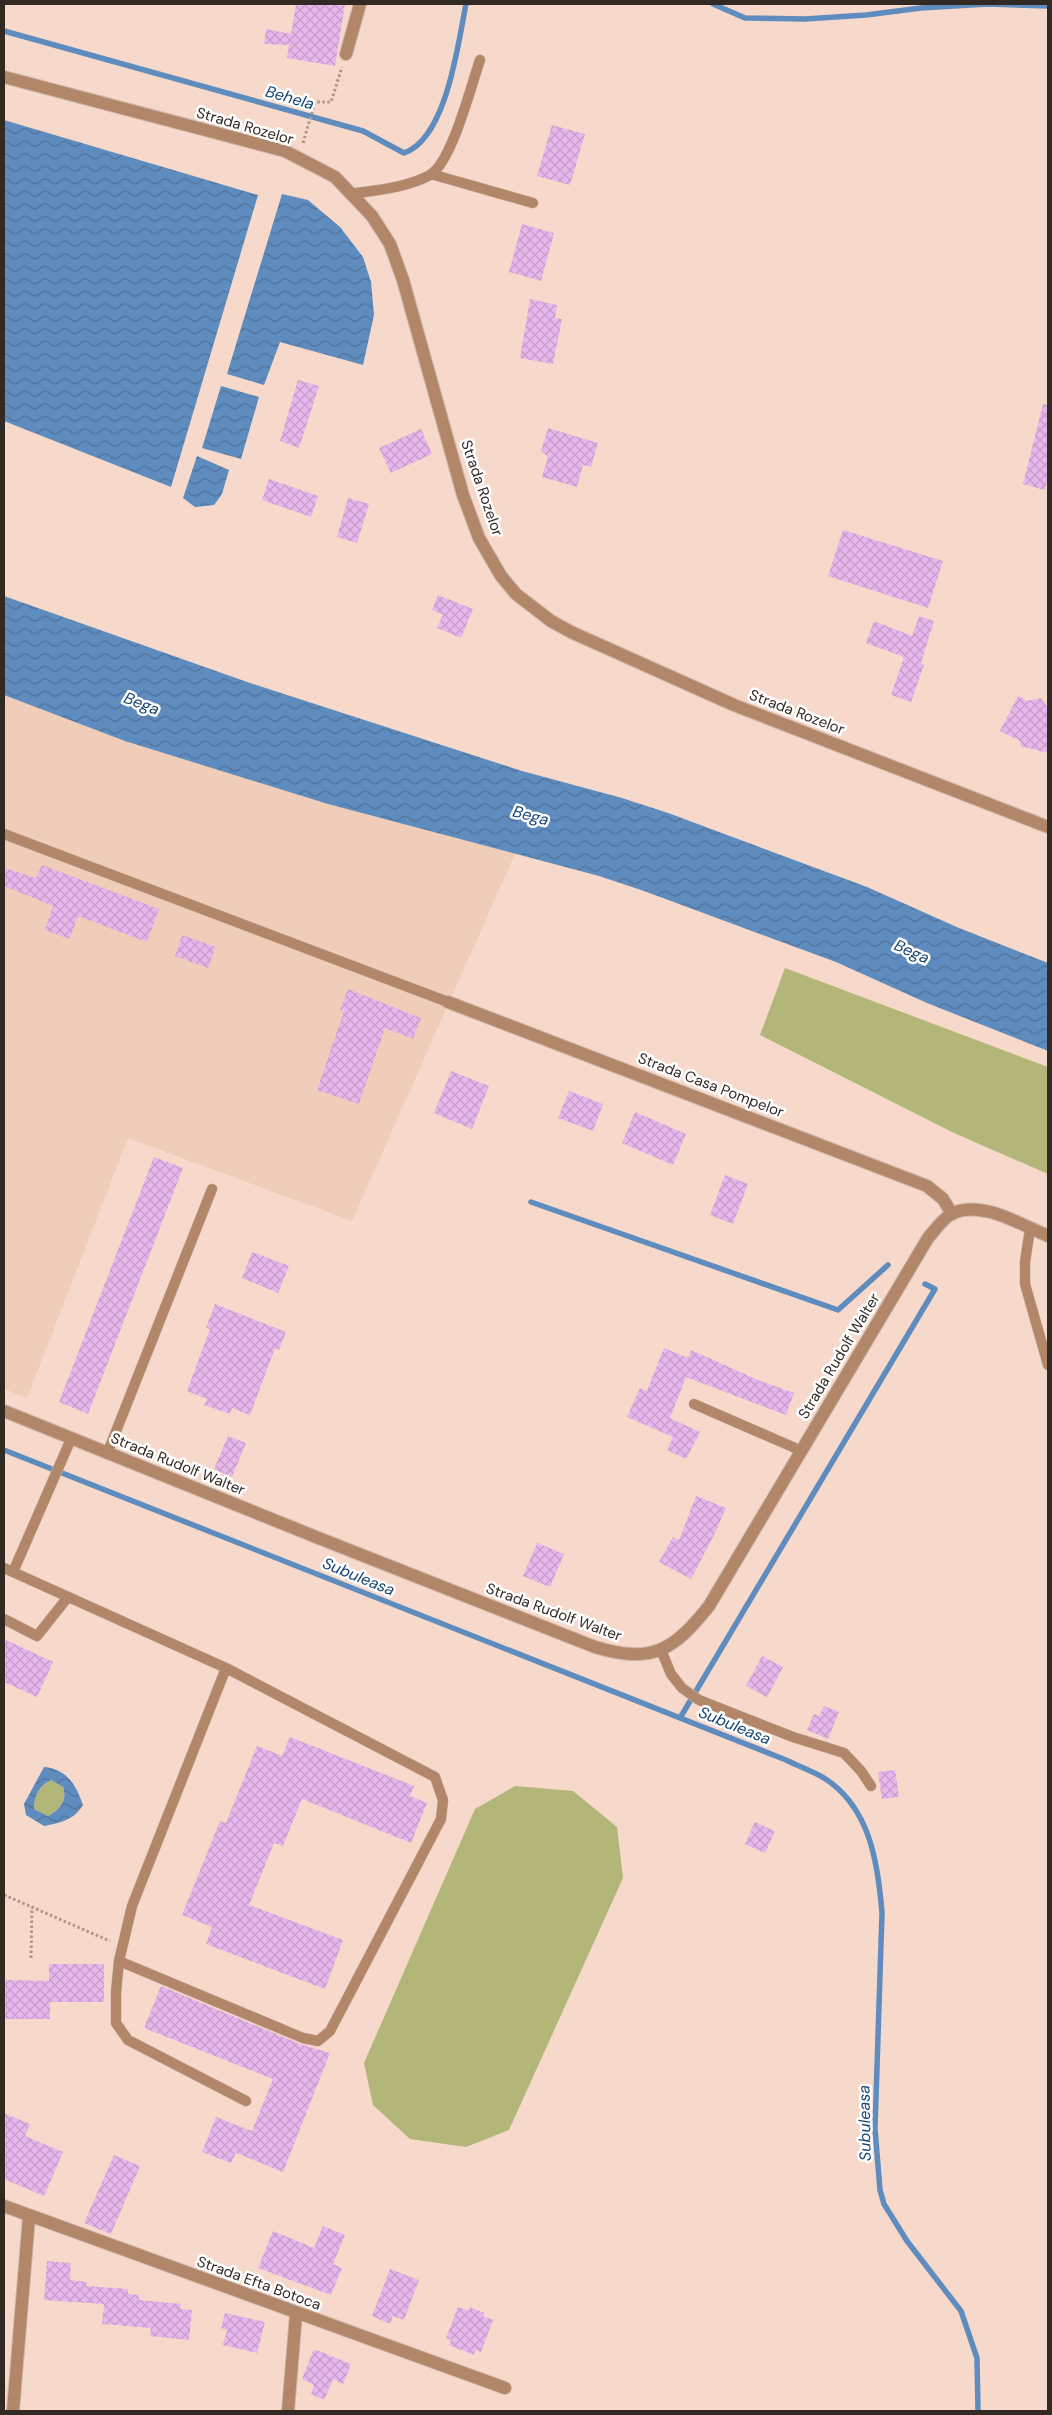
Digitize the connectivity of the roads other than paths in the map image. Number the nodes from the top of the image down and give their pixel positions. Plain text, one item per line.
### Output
1 (360, 4) edge
2 (346, 54) road end
3 (480, 60) dead end
4 (4, 77) edge
5 (431, 174) junction
6 (351, 194) junction
7 (533, 203) dead end
8 (1048, 827) edge
9 (4, 834) edge
10 (448, 1002) joint
11 (212, 1189) dead end
12 (952, 1214) junction
13 (1030, 1229) junction
14 (1048, 1236) edge
15 (1048, 1365) edge
16 (694, 1404) dead end
17 (4, 1411) edge
18 (69, 1444) junction
19 (802, 1451) junction
20 (107, 1454) junction
21 (8, 1570) edge
22 (68, 1597) junction
23 (4, 1619) edge
24 (661, 1650) junction
25 (226, 1668) junction
26 (871, 1786) dead end
27 (119, 1961) junction
28 (246, 2101) dead end
29 (4, 2206) edge
30 (29, 2217) junction
31 (296, 2314) junction
32 (504, 2388) dead end
33 (13, 2411) edge
34 (288, 2411) edge

1 - 2 street
3 - 5 lane
4 - 6 street, Strada Rozelor
5 - 6 lane
5 - 7 lane
6 - 8 street, Strada Rozelor
9 - 10 lane
10 - 12 street, Strada Casa Pompelor
11 - 20 lane
12 - 13 street
12 - 19 street, Strada Rudolf Walter
13 - 14 street
13 - 15 lane
16 - 19 lane
17 - 18 street, Strada Rudolf Walter
18 - 20 street, Strada Rudolf Walter
18 - 21 lane
19 - 24 street, Strada Rudolf Walter
20 - 24 street, Strada Rudolf Walter
21 - 22 lane
22 - 23 lane
22 - 25 lane
24 - 26 lane
25 - 27 lane
25 - 27 lane
27 - 28 lane
29 - 30 street, Strada Efta Botoca
30 - 31 street, Strada Efta Botoca
30 - 33 street
31 - 32 street, Strada Efta Botoca
31 - 34 street

